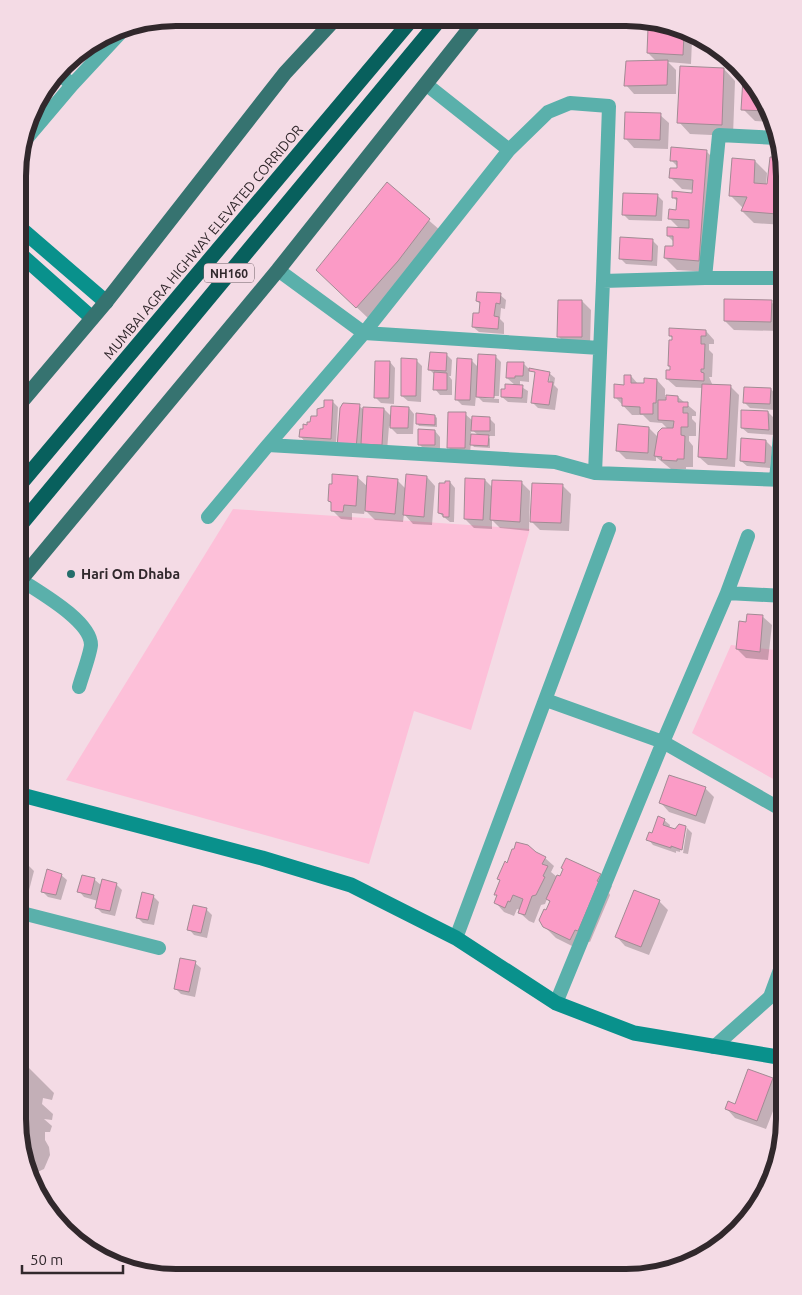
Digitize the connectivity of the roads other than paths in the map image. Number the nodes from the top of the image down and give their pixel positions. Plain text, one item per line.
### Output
1 (329, 26) edge
2 (406, 26) edge
3 (433, 26) edge
4 (472, 26) edge
5 (113, 40) edge
6 (63, 77) edge
7 (72, 85) junction
8 (426, 86) junction
9 (33, 131) edge
10 (771, 138) edge
11 (509, 150) junction
12 (26, 233) edge
13 (26, 259) edge
14 (278, 270) junction
15 (705, 278) junction
16 (776, 278) edge
17 (603, 280) junction
18 (106, 302) junction
19 (92, 318) junction
20 (364, 333) junction
21 (600, 348) junction
22 (26, 396) edge
23 (268, 445) junction
24 (595, 473) junction
25 (26, 478) edge
26 (776, 480) edge
27 (208, 517) dead end
28 (26, 518) edge
29 (609, 529) dead end
30 (748, 536) dead end
31 (26, 575) edge
32 (26, 586) edge
33 (727, 593) junction
34 (776, 596) edge
35 (79, 686) dead end
36 (546, 700) junction
37 (663, 742) junction
38 (26, 796) edge
39 (775, 806) edge
40 (26, 914) edge
41 (456, 938) junction
42 (159, 948) dead end
43 (775, 984) edge
44 (556, 1003) junction
45 (714, 1047) junction
46 (775, 1057) edge

1 - 18 main road
2 - 25 highway, MUMBAI AGRA HIGHWAY ELEVATED CORRIDOR / NH160
3 - 28 highway, NH160
4 - 8 main road
5 - 7 street
6 - 7 street
7 - 9 street
8 - 11 street
8 - 14 main road
10 - 15 street
11 - 17 street
11 - 20 street
12 - 18 street
13 - 19 street
14 - 20 street
14 - 31 main road
15 - 16 street
15 - 17 street
17 - 21 street
18 - 19 main road
19 - 22 main road
20 - 21 street
20 - 23 street
21 - 24 street
23 - 24 street
23 - 27 street
24 - 26 street
29 - 36 street
30 - 33 street
32 - 35 street
33 - 34 street
33 - 37 street
36 - 37 street
36 - 41 street
37 - 39 street
37 - 44 street
38 - 41 street
40 - 42 street
41 - 44 street
43 - 45 street
44 - 45 street
45 - 46 street

